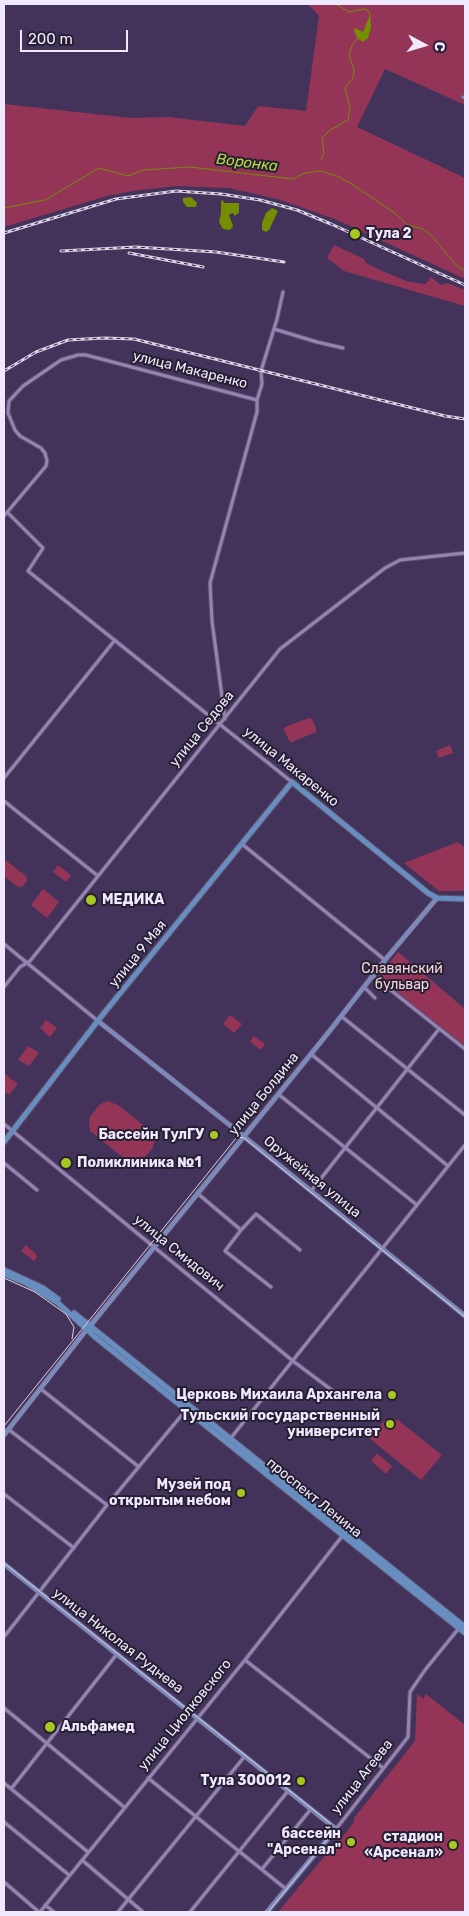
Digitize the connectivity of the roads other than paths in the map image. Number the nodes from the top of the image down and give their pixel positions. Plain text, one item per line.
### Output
1 (283, 292) dead end
2 (274, 329) junction
3 (343, 348) dead end
4 (257, 400) junction
5 (7, 512) junction
6 (4, 516) edge
7 (465, 553) edge
8 (115, 640) junction
9 (225, 719) junction
10 (221, 724) junction
11 (4, 778) edge
12 (292, 782) junction
13 (4, 801) edge
14 (242, 844) junction
15 (98, 876) junction
16 (436, 898) junction
17 (465, 899) edge
18 (4, 944) edge
19 (385, 960) junction
20 (27, 963) junction
21 (372, 975) junction
22 (364, 986) junction
23 (4, 987) edge
24 (375, 998) dead end
25 (341, 1016) junction
26 (98, 1021) junction
27 (439, 1029) junction
28 (465, 1049) edge
29 (311, 1054) junction
30 (409, 1068) junction
31 (278, 1094) junction
32 (376, 1109) junction
33 (465, 1115) edge
34 (4, 1124) edge
35 (12, 1131) junction
36 (244, 1136) junction
37 (4, 1142) edge
38 (465, 1145) edge
39 (345, 1148) junction
40 (4, 1163) edge
41 (448, 1166) junction
42 (37, 1190) dead end
43 (311, 1191) junction
44 (197, 1192) junction
45 (417, 1205) junction
46 (241, 1230) junction
47 (154, 1247) junction
48 (383, 1249) junction
49 (300, 1250) dead end
50 (4, 1270) edge
51 (4, 1274) edge
52 (271, 1287) dead end
53 (465, 1316) edge
54 (89, 1328) junction
55 (293, 1361) junction
56 (40, 1389) junction
57 (341, 1397) dead end
58 (186, 1410) junction
59 (8, 1429) junction
60 (4, 1435) edge
61 (229, 1441) junction
62 (139, 1467) junction
63 (4, 1494) edge
64 (107, 1505) junction
65 (344, 1533) junction
66 (74, 1548) junction
67 (4, 1564) edge
68 (39, 1593) junction
69 (463, 1625) edge
70 (465, 1633) edge
71 (5, 1635) edge
72 (117, 1654) junction
73 (244, 1660) junction
74 (4, 1708) edge
75 (197, 1718) junction
76 (46, 1742) junction
77 (245, 1756) junction
78 (383, 1768) junction
79 (148, 1778) junction
80 (4, 1783) edge
81 (11, 1789) junction
82 (288, 1791) junction
83 (124, 1807) junction
84 (311, 1809) junction
85 (196, 1816) junction
86 (4, 1822) edge
87 (336, 1828) junction
88 (239, 1851) junction
89 (88, 1852) junction
90 (82, 1860) junction
91 (262, 1869) junction
92 (69, 1875) junction
93 (4, 1882) edge
94 (286, 1889) junction
95 (128, 1900) junction
96 (45, 1905) junction
97 (40, 1912) edge
98 (54, 1912) edge
99 (118, 1912) edge
100 (142, 1912) edge
101 (190, 1912) edge
102 (267, 1912) edge

1 - 2 street
2 - 3 street
2 - 4 street
4 - 5 street, улица Макаренко
4 - 9 street, улица Макаренко
5 - 6 street
5 - 8 street, улица Макаренко
7 - 9 street, улица Седова
8 - 10 street, улица Макаренко
8 - 11 street
9 - 10 street, улица Седова
10 - 12 street, улица Макаренко
10 - 15 street, улица Седова
12 - 14 main road, улица 9 Мая
12 - 16 main road, улица Макаренко
13 - 15 street
14 - 19 street
14 - 26 main road, улица 9 Мая
15 - 20 street, улица Седова
16 - 17 main road
16 - 19 street, улица Болдина
18 - 20 street, Оружейная улица
19 - 21 street, улица Болдина
20 - 23 street, улица Седова
20 - 26 street, Оружейная улица
21 - 22 street, улица Болдина
21 - 27 street
22 - 24 street
22 - 25 street, улица Болдина
25 - 29 street, улица Болдина
25 - 30 street
26 - 35 main road, улица 9 Мая
26 - 36 street, Оружейная улица
27 - 28 street
27 - 30 street
29 - 31 street, улица Болдина
29 - 32 street
30 - 32 street
30 - 33 street
31 - 36 street, улица Болдина
31 - 39 street
32 - 39 street
32 - 41 street
34 - 35 street, улица Смидович
35 - 37 main road, улица 9 Мая
35 - 47 street, улица Смидович
36 - 43 street, Оружейная улица
36 - 44 street, улица Болдина
38 - 41 street
39 - 43 street
39 - 45 street
40 - 42 street
41 - 45 street
43 - 48 street, Оружейная улица
44 - 46 street
44 - 47 street, улица Болдина
45 - 48 street
46 - 49 street
46 - 52 street
47 - 54 street, улица Болдина
47 - 55 street, улица Смидович
48 - 53 street, Оружейная улица
48 - 55 street
50 - 54 main road, проспект Ленина
51 - 54 main road, проспект Ленина
54 - 56 street, улица Болдина
54 - 58 main road, проспект Ленина
54 - 61 main road, проспект Ленина
55 - 57 street, улица Смидович
55 - 61 street
56 - 59 street, улица Болдина
56 - 62 street
58 - 61 main road, проспект Ленина
58 - 62 street
59 - 60 street, улица Болдина
59 - 64 street
61 - 65 main road, проспект Ленина
62 - 64 street
63 - 66 street
64 - 66 street
65 - 69 main road, проспект Ленина
65 - 73 street, улица Циолковского
66 - 68 street
67 - 68 street, улица Николая Руднева
68 - 71 street
68 - 72 street, улица Николая Руднева
69 - 70 main road, проспект Ленина
69 - 78 street, улица Агеева
72 - 75 street, улица Николая Руднева
72 - 76 street
73 - 75 street, улица Циолковского
73 - 78 street
74 - 76 street
75 - 77 street, улица Николая Руднева
75 - 79 street, улица Циолковского
76 - 81 street
76 - 83 street
77 - 82 street, улица Николая Руднева
77 - 85 street
78 - 87 street, улица Агеева
79 - 83 street, улица Циолковского
79 - 85 street
80 - 81 street
81 - 89 street
82 - 84 street, улица Николая Руднева
82 - 88 street
83 - 89 street, улица Циолковского
84 - 87 street, улица Николая Руднева
84 - 91 street
85 - 88 street
85 - 95 street
86 - 92 street
87 - 94 street, улица Агеева
88 - 91 street
88 - 101 street
89 - 90 street, улица Циолковского
90 - 92 street, улица Циолковского
90 - 95 street
91 - 94 street
92 - 96 street, улица Циолковского
93 - 97 street
94 - 102 street, улица Агеева
95 - 99 street
95 - 100 street
96 - 97 street, улица Циолковского
96 - 98 street

